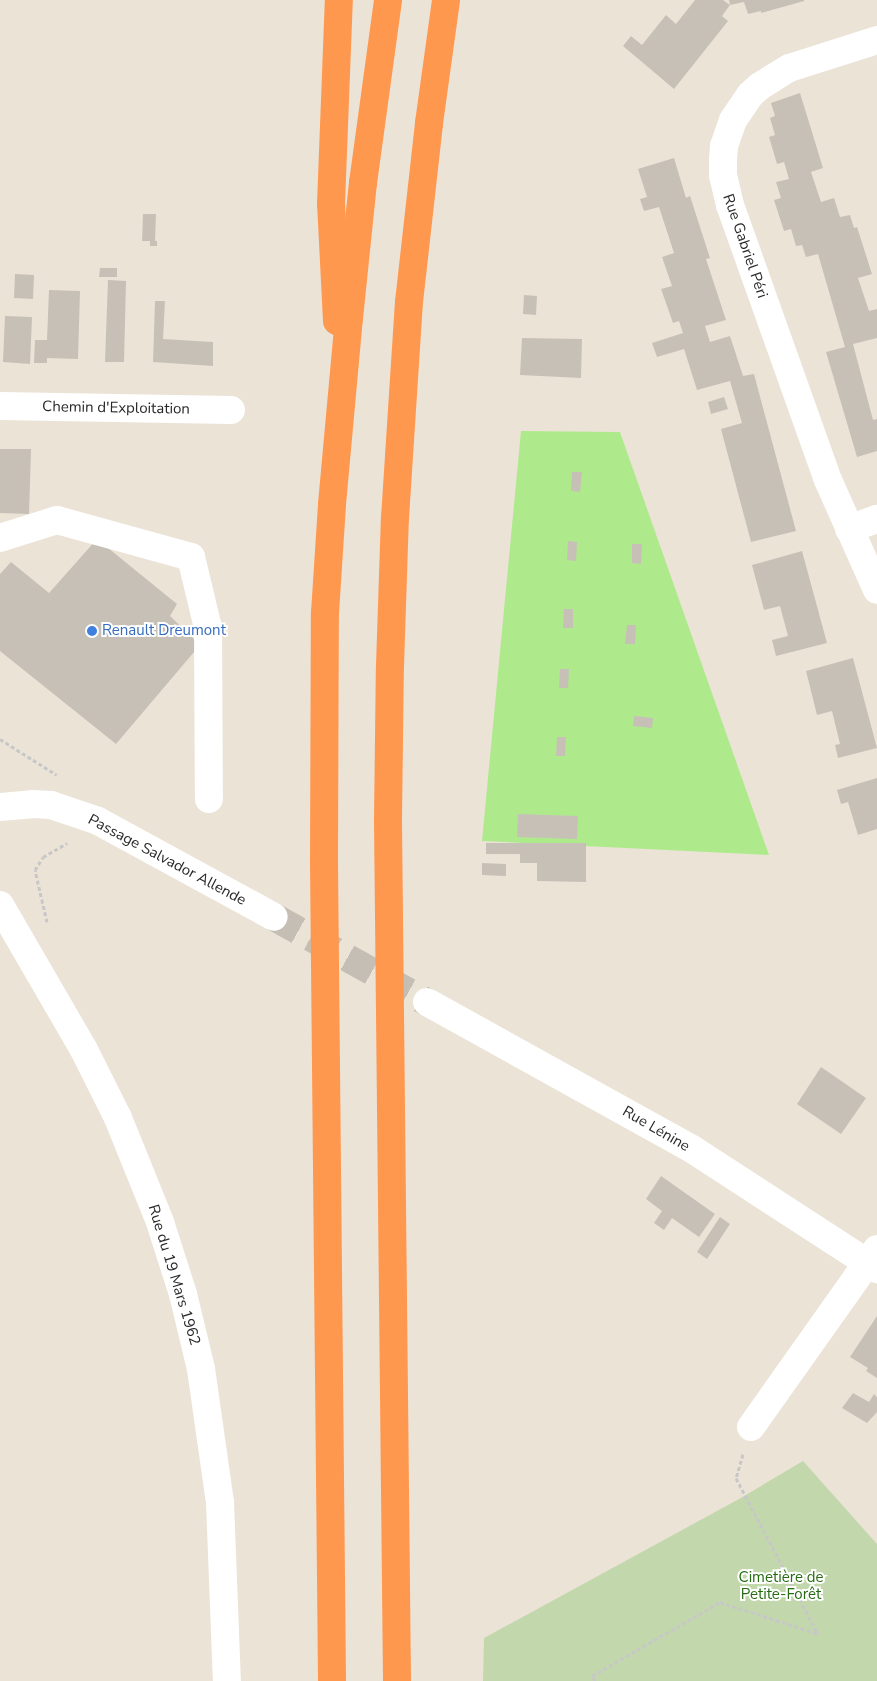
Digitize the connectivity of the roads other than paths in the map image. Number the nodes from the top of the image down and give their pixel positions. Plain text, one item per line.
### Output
1 (339, 0) edge
2 (388, 0) edge
3 (446, 0) edge
4 (877, 40) edge
5 (343, 392) junction
6 (0, 406) edge
7 (231, 410) dead end
8 (877, 520) edge
9 (849, 529) junction
10 (0, 538) edge
11 (877, 590) edge
12 (209, 799) dead end
13 (0, 807) edge
14 (0, 905) edge
15 (274, 917) tunnel mouth
16 (426, 1002) tunnel mouth
17 (873, 1260) edge
18 (751, 1427) road end
19 (227, 1681) edge
20 (332, 1681) edge
21 (397, 1681) edge

1 - 5 highway
2 - 5 highway
3 - 21 highway
4 - 9 street, Rue Gabriel Péri
5 - 20 highway
6 - 7 street, Chemin d'Exploitation
8 - 9 street
9 - 11 street, Rue Gabriel Péri
10 - 12 street
13 - 15 street, Passage Salvador Allende
14 - 19 street, Rue du 19 Mars 1962
16 - 17 street, Rue Lénine
17 - 18 street

